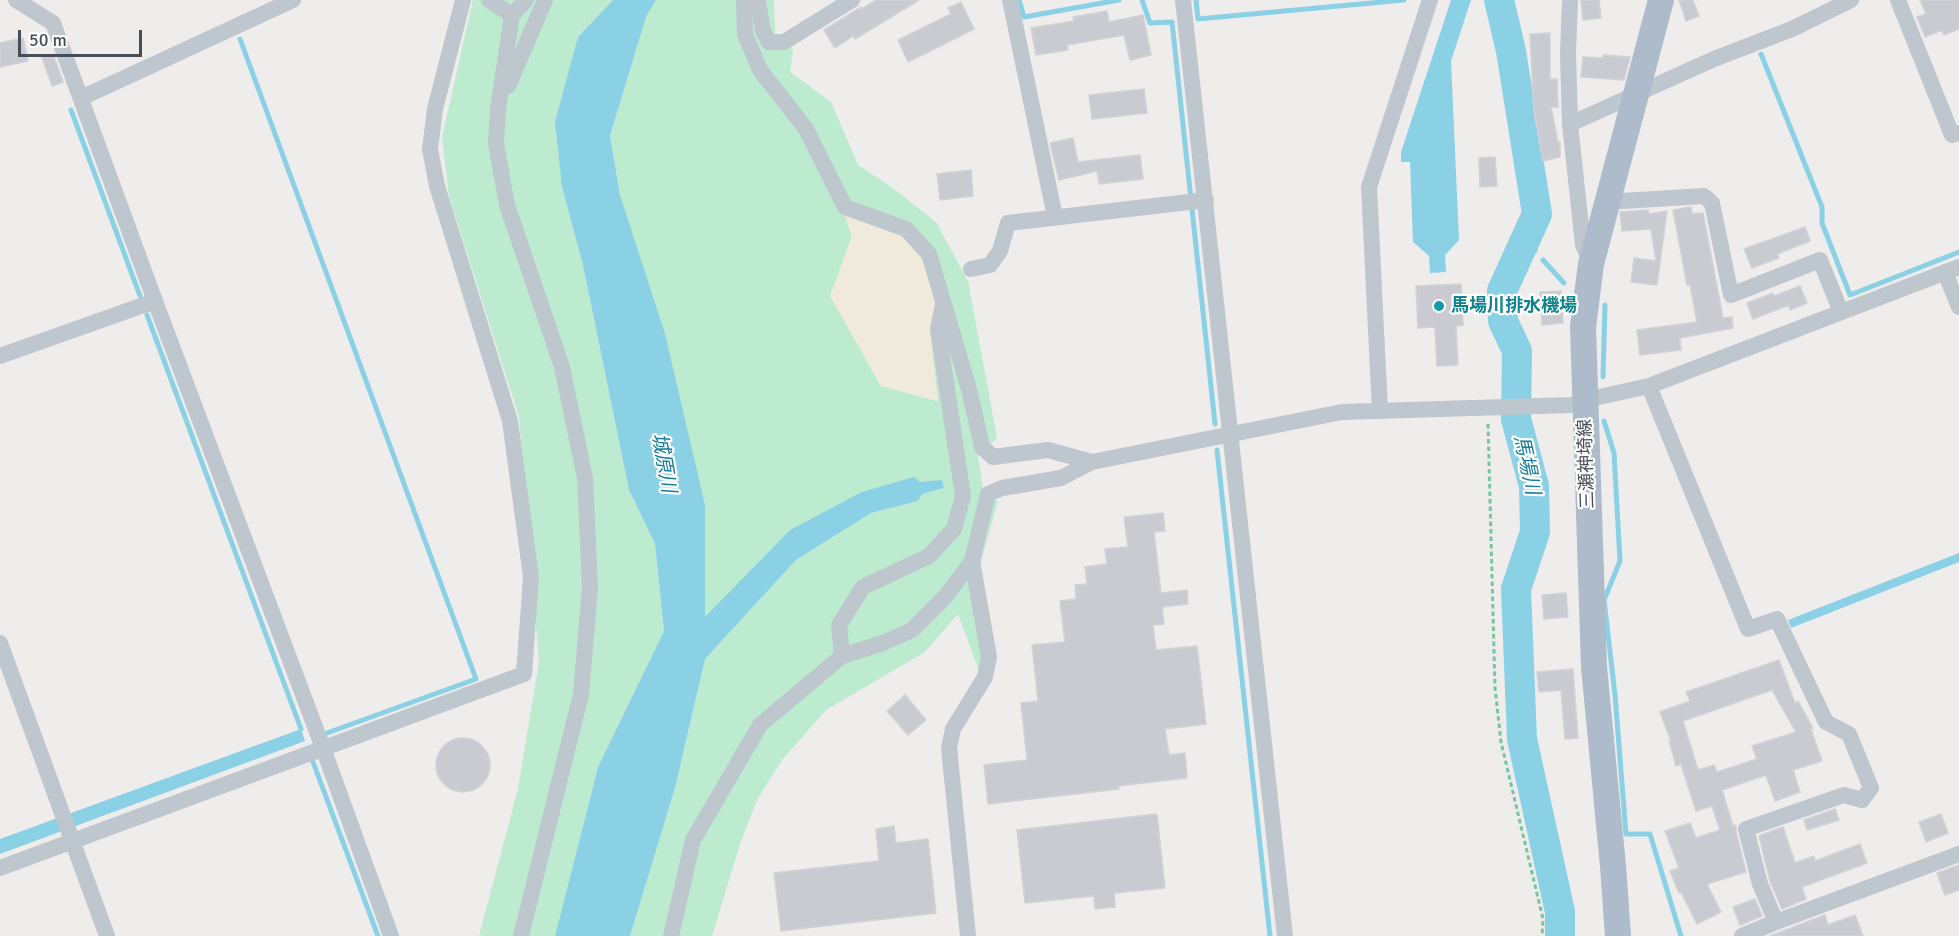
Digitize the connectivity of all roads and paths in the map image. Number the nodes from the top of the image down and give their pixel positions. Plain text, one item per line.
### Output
1 (16, 0) edge
2 (293, 0) edge
3 (463, 0) edge
4 (489, 0) edge
5 (526, 0) edge
6 (545, 0) edge
7 (744, 0) edge
8 (758, 0) edge
9 (852, 0) edge
10 (1010, 0) edge
11 (1183, 0) edge
12 (1430, 0) edge
13 (1570, 0) edge
14 (1661, 0) edge
15 (1851, 0) edge
16 (1898, 0) edge
17 (275, 4) edge
18 (512, 15) junction
19 (1636, 94) junction
20 (81, 98) junction
21 (498, 109) junction
22 (1570, 124) junction
23 (1959, 133) edge
24 (1206, 200) junction
25 (1606, 202) junction
26 (1055, 217) junction
27 (1591, 264) junction
28 (971, 269) dead end
29 (1952, 269) edge
30 (944, 299) junction
31 (155, 301) junction
32 (1959, 307) edge
33 (1841, 312) junction
34 (0, 356) edge
35 (1649, 386) junction
36 (1585, 400) junction
37 (1488, 408) junction
38 (1380, 411) junction
39 (1231, 434) junction
40 (1092, 462) junction
41 (972, 561) junction
42 (0, 643) edge
43 (842, 656) junction
44 (323, 748) junction
45 (72, 842) junction
46 (1959, 854) edge
47 (0, 868) edge
48 (1776, 922) junction
49 (107, 936) edge
50 (391, 936) edge
51 (521, 936) edge
52 (671, 936) edge
53 (968, 936) edge
54 (1285, 936) edge
55 (1542, 936) edge
56 (1618, 936) edge
57 (1742, 936) edge

1 - 20 street
2 - 17 street
3 - 44 street
4 - 18 street
5 - 18 street
6 - 21 street
7 - 30 street
8 - 9 street
10 - 26 street
11 - 24 street
12 - 38 street
13 - 22 street
14 - 19 main road, 三瀬神埼線
15 - 19 street
16 - 23 street
17 - 20 street
18 - 21 street
19 - 22 street
19 - 25 main road, 三瀬神埼線
20 - 31 street
21 - 51 street
22 - 27 street
24 - 26 street
24 - 39 street
25 - 27 main road, 三瀬神埼線
25 - 33 street
26 - 28 street
27 - 36 main road, 三瀬神埼線
29 - 32 street
29 - 33 street
30 - 40 street
30 - 43 street
31 - 34 street
31 - 44 street
33 - 35 street
35 - 36 street
35 - 48 street
36 - 37 street
36 - 56 main road, 三瀬神埼線
37 - 38 street
37 - 55 path
38 - 39 street
39 - 40 street
39 - 54 street
40 - 41 street
41 - 43 street
41 - 53 street
42 - 45 street
43 - 52 street
44 - 45 street
44 - 50 street
45 - 47 street
45 - 49 street
46 - 48 street
48 - 57 street

